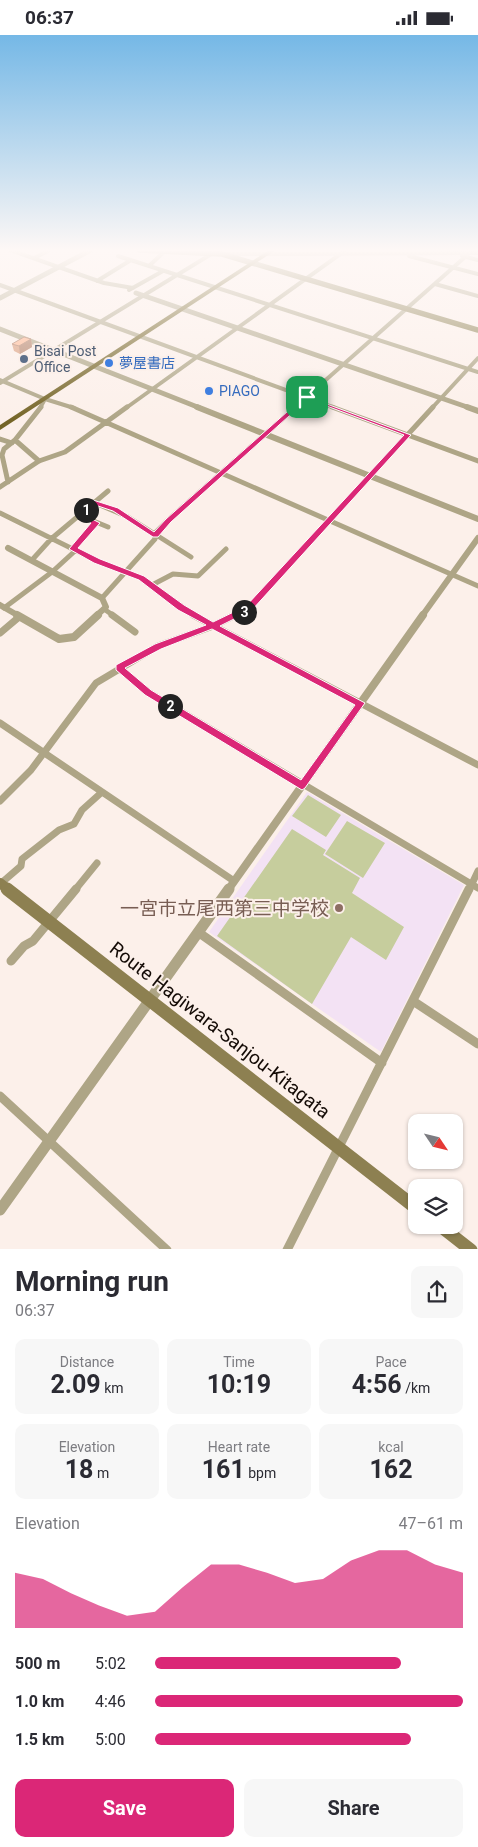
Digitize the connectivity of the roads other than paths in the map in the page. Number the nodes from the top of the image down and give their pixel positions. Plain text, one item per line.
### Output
1 (62, 307) edge
2 (126, 307) edge
3 (178, 307) edge
4 (267, 307) edge
5 (280, 307) edge
6 (399, 307) edge
7 (410, 307) edge
8 (182, 308) junction
9 (407, 309) junction
10 (101, 321) junction
11 (237, 328) junction
12 (0, 329) edge
13 (478, 330) edge
14 (140, 336) junction
15 (377, 337) junction
16 (53, 351) junction
17 (197, 357) junction
18 (478, 359) edge
19 (344, 364) junction
20 (91, 367) junction
21 (470, 367) junction
22 (478, 368) edge
23 (478, 372) edge
24 (1, 381) edge
25 (151, 390) junction
26 (307, 397) junction
27 (43, 398) junction
28 (441, 398) junction
29 (478, 411) edge
30 (105, 424) junction
31 (0, 426) edge
32 (265, 435) junction
33 (408, 435) junction
34 (0, 439) edge
35 (13, 441) junction
36 (2, 461) edge
37 (39, 461) junction
38 (478, 461) edge
39 (220, 475) junction
40 (370, 476) junction
41 (8, 482) junction
42 (0, 487) edge
43 (108, 491) dead end
44 (93, 502) junction
45 (0, 513) edge
46 (79, 515) junction
47 (478, 519) edge
48 (329, 521) junction
49 (96, 523) junction
50 (108, 527) dead end
51 (155, 536) junction
52 (478, 538) edge
53 (51, 539) junction
54 (8, 548) dead end
55 (74, 549) junction
56 (226, 549) dead end
57 (191, 557) dead end
58 (32, 560) junction
59 (54, 570) junction
60 (127, 572) junction
61 (452, 575) junction
62 (152, 585) junction
63 (478, 586) edge
64 (102, 598) junction
65 (2, 607) edge
66 (104, 609) junction
67 (19, 617) junction
68 (213, 625) junction
69 (135, 632) dead end
70 (0, 633) edge
71 (119, 667) junction
72 (360, 703) junction
73 (0, 723) edge
74 (44, 752) junction
75 (478, 765) edge
76 (302, 785) junction
77 (102, 792) junction
78 (0, 801) edge
79 (97, 863) dead end
80 (478, 871) edge
81 (234, 881) junction
82 (0, 883) edge
83 (474, 887) edge
84 (49, 922) junction
85 (198, 932) junction
86 (11, 961) dead end
87 (149, 1000) junction
88 (413, 1001) junction
89 (478, 1044) edge
90 (382, 1063) junction
91 (0, 1096) edge
92 (48, 1142) junction
93 (338, 1148) junction
94 (408, 1202) edge
95 (0, 1210) edge
96 (451, 1234) edge
97 (167, 1249) edge
98 (288, 1249) edge
99 (471, 1249) edge

1 - 10 street
2 - 10 street
3 - 8 street
4 - 11 street
5 - 15 street
6 - 9 main road
7 - 9 street
8 - 11 street
8 - 14 main road
9 - 13 main road
9 - 15 street
10 - 14 street
10 - 16 street
11 - 17 street
11 - 19 street
12 - 16 street
14 - 17 street
14 - 20 main road
15 - 19 street
15 - 21 street
16 - 20 street
16 - 24 street
17 - 25 street
17 - 26 street
18 - 21 street
19 - 26 street
19 - 28 street
20 - 25 street
20 - 27 main road
21 - 22 street
21 - 23 street
21 - 28 street
24 - 27 street
25 - 30 street
25 - 32 street
26 - 32 street
26 - 33 street
27 - 30 street
27 - 31 main road
27 - 35 street
28 - 29 street
28 - 33 street
30 - 37 street
30 - 39 street
32 - 39 street
32 - 40 street
33 - 38 street
33 - 40 street
34 - 35 street
35 - 36 street
35 - 37 street
36 - 41 street
37 - 41 street
39 - 48 street
39 - 51 street
40 - 47 street
40 - 48 street
41 - 42 street
43 - 44 street
44 - 46 street
44 - 51 street
45 - 53 street
46 - 49 street
46 - 53 street
48 - 61 street
48 - 68 street
49 - 50 street
49 - 55 street
51 - 57 street
51 - 60 street
52 - 61 street
53 - 55 street
53 - 58 street
54 - 58 street
55 - 59 street
55 - 60 street
56 - 62 street
58 - 59 street
59 - 64 street
59 - 65 street
60 - 62 street
60 - 64 street
61 - 63 street
61 - 72 street
62 - 68 street
64 - 66 street
65 - 67 street
66 - 67 street
66 - 69 street
67 - 70 street
68 - 71 street
68 - 72 street
71 - 74 street
71 - 76 street
72 - 75 street
72 - 76 street
73 - 74 street
74 - 77 street
74 - 78 street
76 - 81 street
76 - 83 street
77 - 81 street
77 - 82 street
79 - 84 street
80 - 83 street
81 - 85 street
82 - 84 main road, Route Hagiwara-Sanjou-Kitagata
83 - 88 street
84 - 86 street
84 - 87 main road, Route Hagiwara-Sanjou-Kitagata
85 - 87 street
85 - 90 street
87 - 92 street
87 - 93 main road, Route Hagiwara-Sanjou-Kitagata
88 - 89 street
88 - 90 street
90 - 93 street
91 - 92 street
92 - 95 street
92 - 97 street
93 - 94 main road, Route Hagiwara-Sanjou-Kitagata
93 - 98 street
96 - 99 main road

